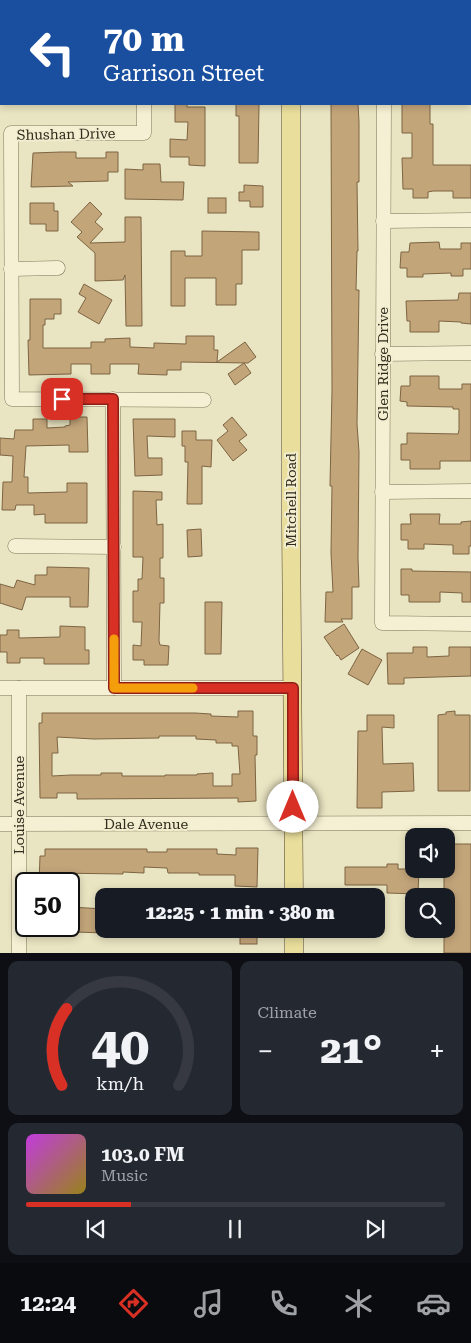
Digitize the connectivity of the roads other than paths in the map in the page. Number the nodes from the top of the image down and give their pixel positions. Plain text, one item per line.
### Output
1 (144, 105) edge
2 (291, 105) edge
3 (384, 105) edge
4 (471, 220) edge
5 (383, 221) junction
6 (58, 268) dead end
7 (11, 269) junction
8 (471, 353) edge
9 (382, 354) junction
10 (113, 399) junction
11 (204, 400) dead end
12 (471, 490) edge
13 (382, 492) junction
14 (14, 546) dead end
15 (114, 547) junction
16 (471, 624) edge
17 (0, 688) edge
18 (19, 688) junction
19 (114, 688) junction
20 (293, 688) junction
21 (471, 823) edge
22 (0, 824) edge
23 (19, 824) junction
24 (293, 824) junction
25 (294, 888) edge
26 (294, 938) edge
27 (19, 953) edge
28 (294, 953) edge

1 - 7 street, Shushan Drive
2 - 20 main road, Mitchell Road
3 - 5 street, Glen Ridge Drive
4 - 5 street
5 - 9 street, Glen Ridge Drive
6 - 7 street
7 - 10 street, Shushan Drive
8 - 9 street
9 - 13 street, Glen Ridge Drive
10 - 11 street
10 - 15 street
12 - 13 street
13 - 16 street, Glen Ridge Drive
14 - 15 street
15 - 19 street
17 - 18 street
18 - 19 street
18 - 23 street, Louise Avenue
19 - 20 street
20 - 24 main road, Mitchell Road
21 - 24 street, Dale Avenue
22 - 23 street, Dale Avenue
23 - 24 street, Dale Avenue
23 - 27 street, Louise Avenue
24 - 25 main road, Mitchell Road
26 - 28 main road

